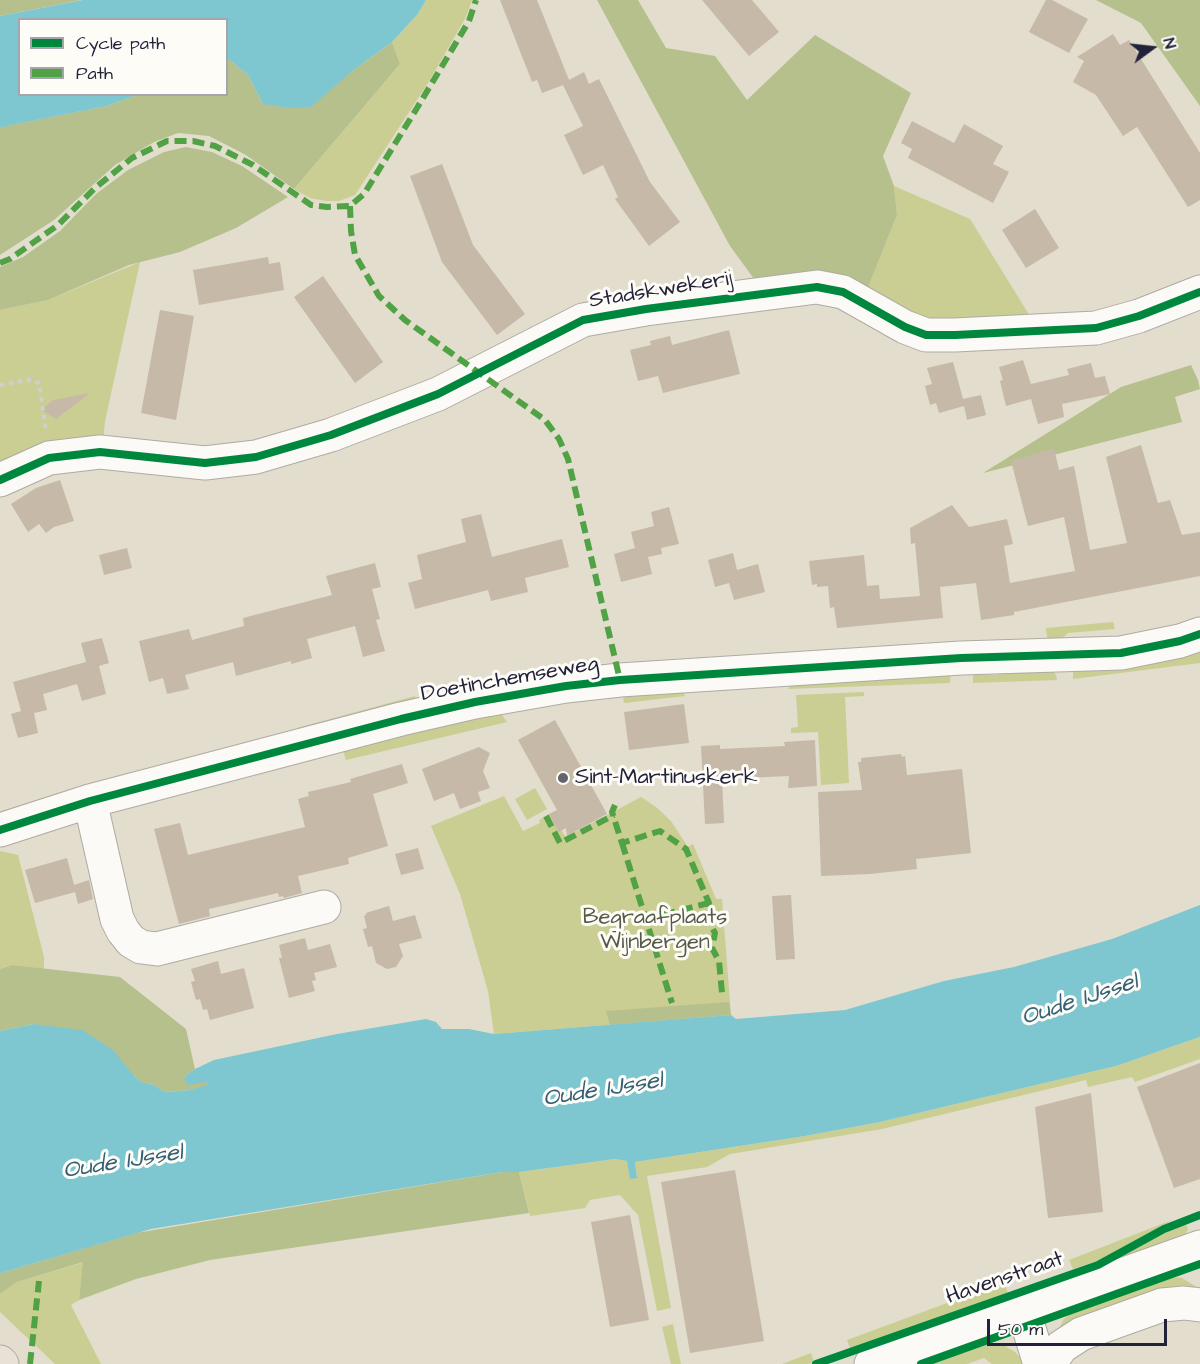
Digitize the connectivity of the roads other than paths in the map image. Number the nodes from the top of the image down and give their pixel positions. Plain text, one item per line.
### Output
1 (1200, 292) edge
2 (0, 480) edge
3 (1200, 634) edge
4 (90, 801) junction
5 (0, 830) edge
6 (324, 907) dead end
7 (1200, 1247) edge
8 (1200, 1305) edge
9 (1023, 1309) junction
10 (871, 1364) edge
11 (1040, 1364) edge
12 (1050, 1364) edge

1 - 2 street, Stadskwekerij
3 - 4 street, Doetinchemseweg
4 - 5 street, Doetinchemseweg
4 - 6 street
7 - 9 street, Havenstraat
8 - 12 street
9 - 10 street, Havenstraat
9 - 11 street

